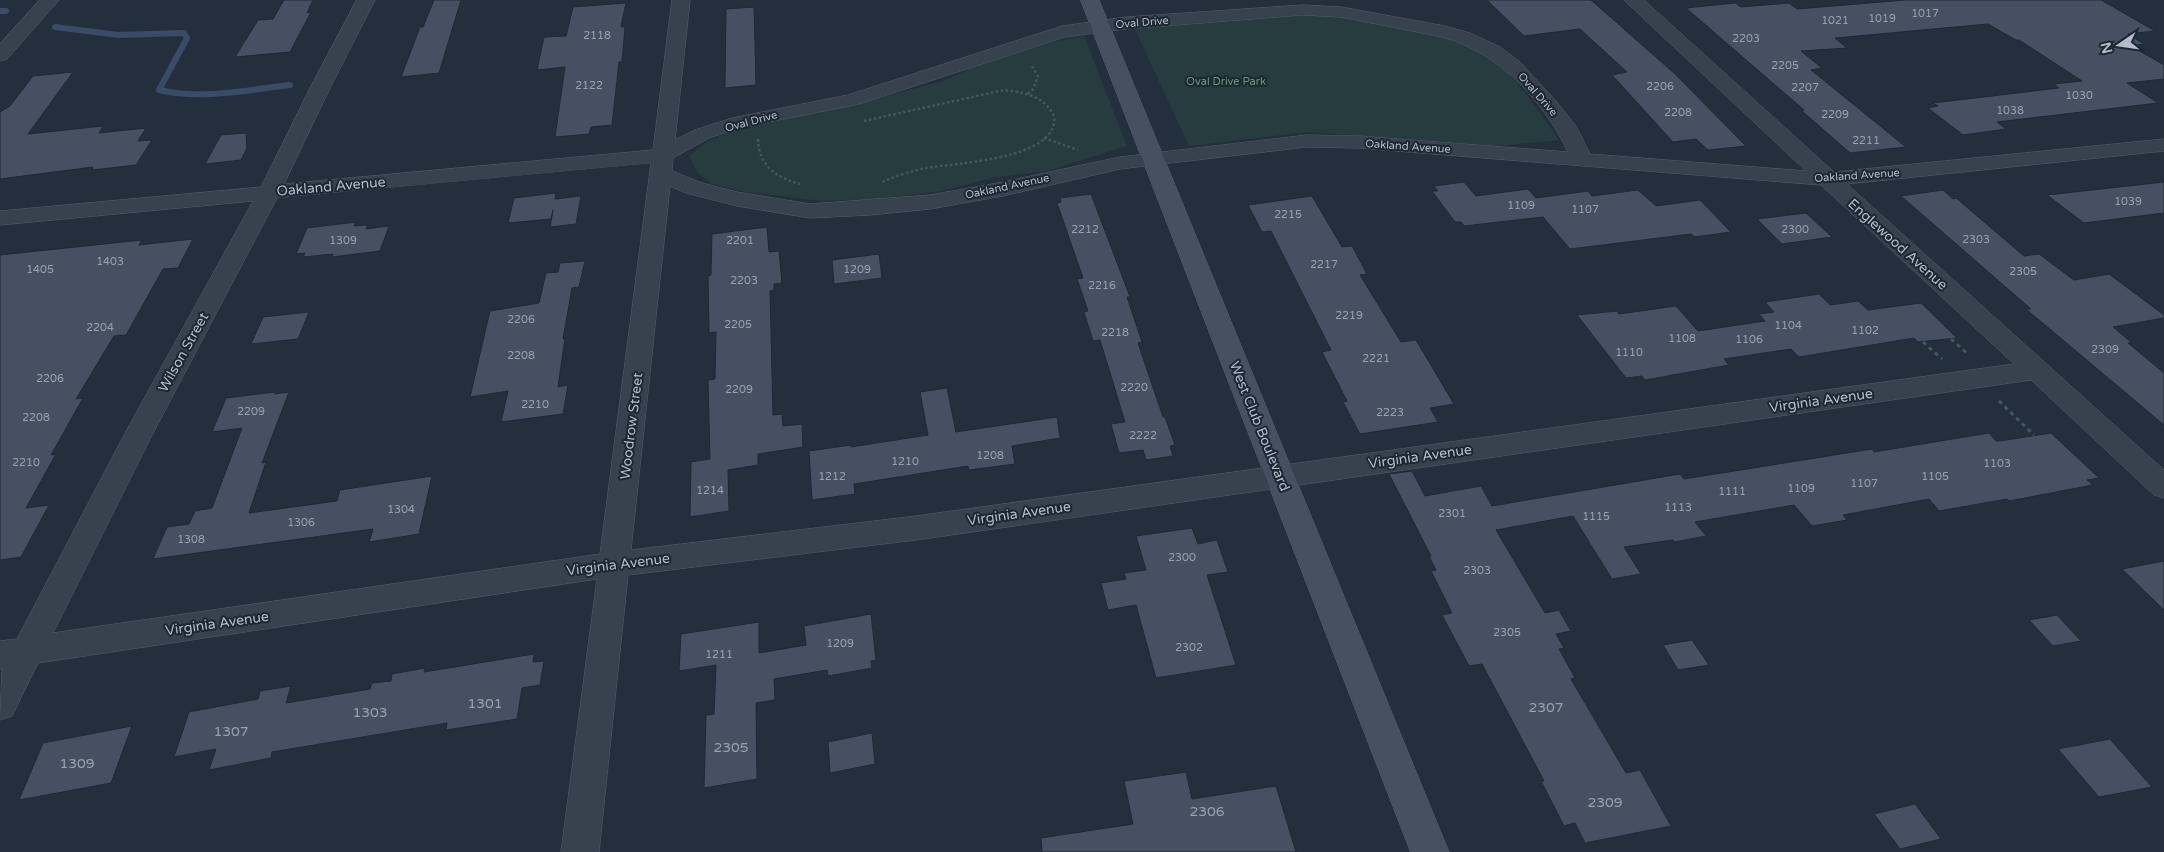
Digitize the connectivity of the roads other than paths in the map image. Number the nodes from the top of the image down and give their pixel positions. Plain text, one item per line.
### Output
1 (50, 0) edge
2 (366, 0) edge
3 (681, 0) edge
4 (1090, 0) edge
5 (1642, 1) edge
6 (1100, 26) junction
7 (0, 55) edge
8 (2162, 146) edge
9 (1153, 159) junction
10 (1582, 159) junction
11 (662, 165) junction
12 (1827, 180) junction
13 (270, 191) junction
14 (0, 218) edge
15 (2038, 370) junction
16 (1280, 477) junction
17 (2164, 486) edge
18 (615, 564) junction
19 (14, 653) edge
20 (0, 705) edge
21 (580, 852) edge
22 (1430, 852) edge

1 - 7 street
2 - 13 street, Wilson Street
3 - 11 street, Woodrow Street
4 - 6 street, West Club Boulevard
5 - 12 street, Englewood Avenue
6 - 9 street, West Club Boulevard
6 - 10 street, Oval Drive
6 - 11 street, Oval Drive
8 - 12 street, Oakland Avenue
9 - 10 street, Oakland Avenue
9 - 11 street, Oakland Avenue
9 - 16 street, West Club Boulevard
10 - 12 street, Oakland Avenue
11 - 13 street, Oakland Avenue
11 - 18 street, Woodrow Street
12 - 15 street, Englewood Avenue
13 - 14 street, Oakland Avenue
13 - 19 street, Wilson Street
15 - 16 street, Virginia Avenue
15 - 17 street, Englewood Avenue
16 - 18 street, Virginia Avenue
16 - 22 street, West Club Boulevard
18 - 19 street, Virginia Avenue
18 - 21 street, Woodrow Street
19 - 20 street, Wilson Street

